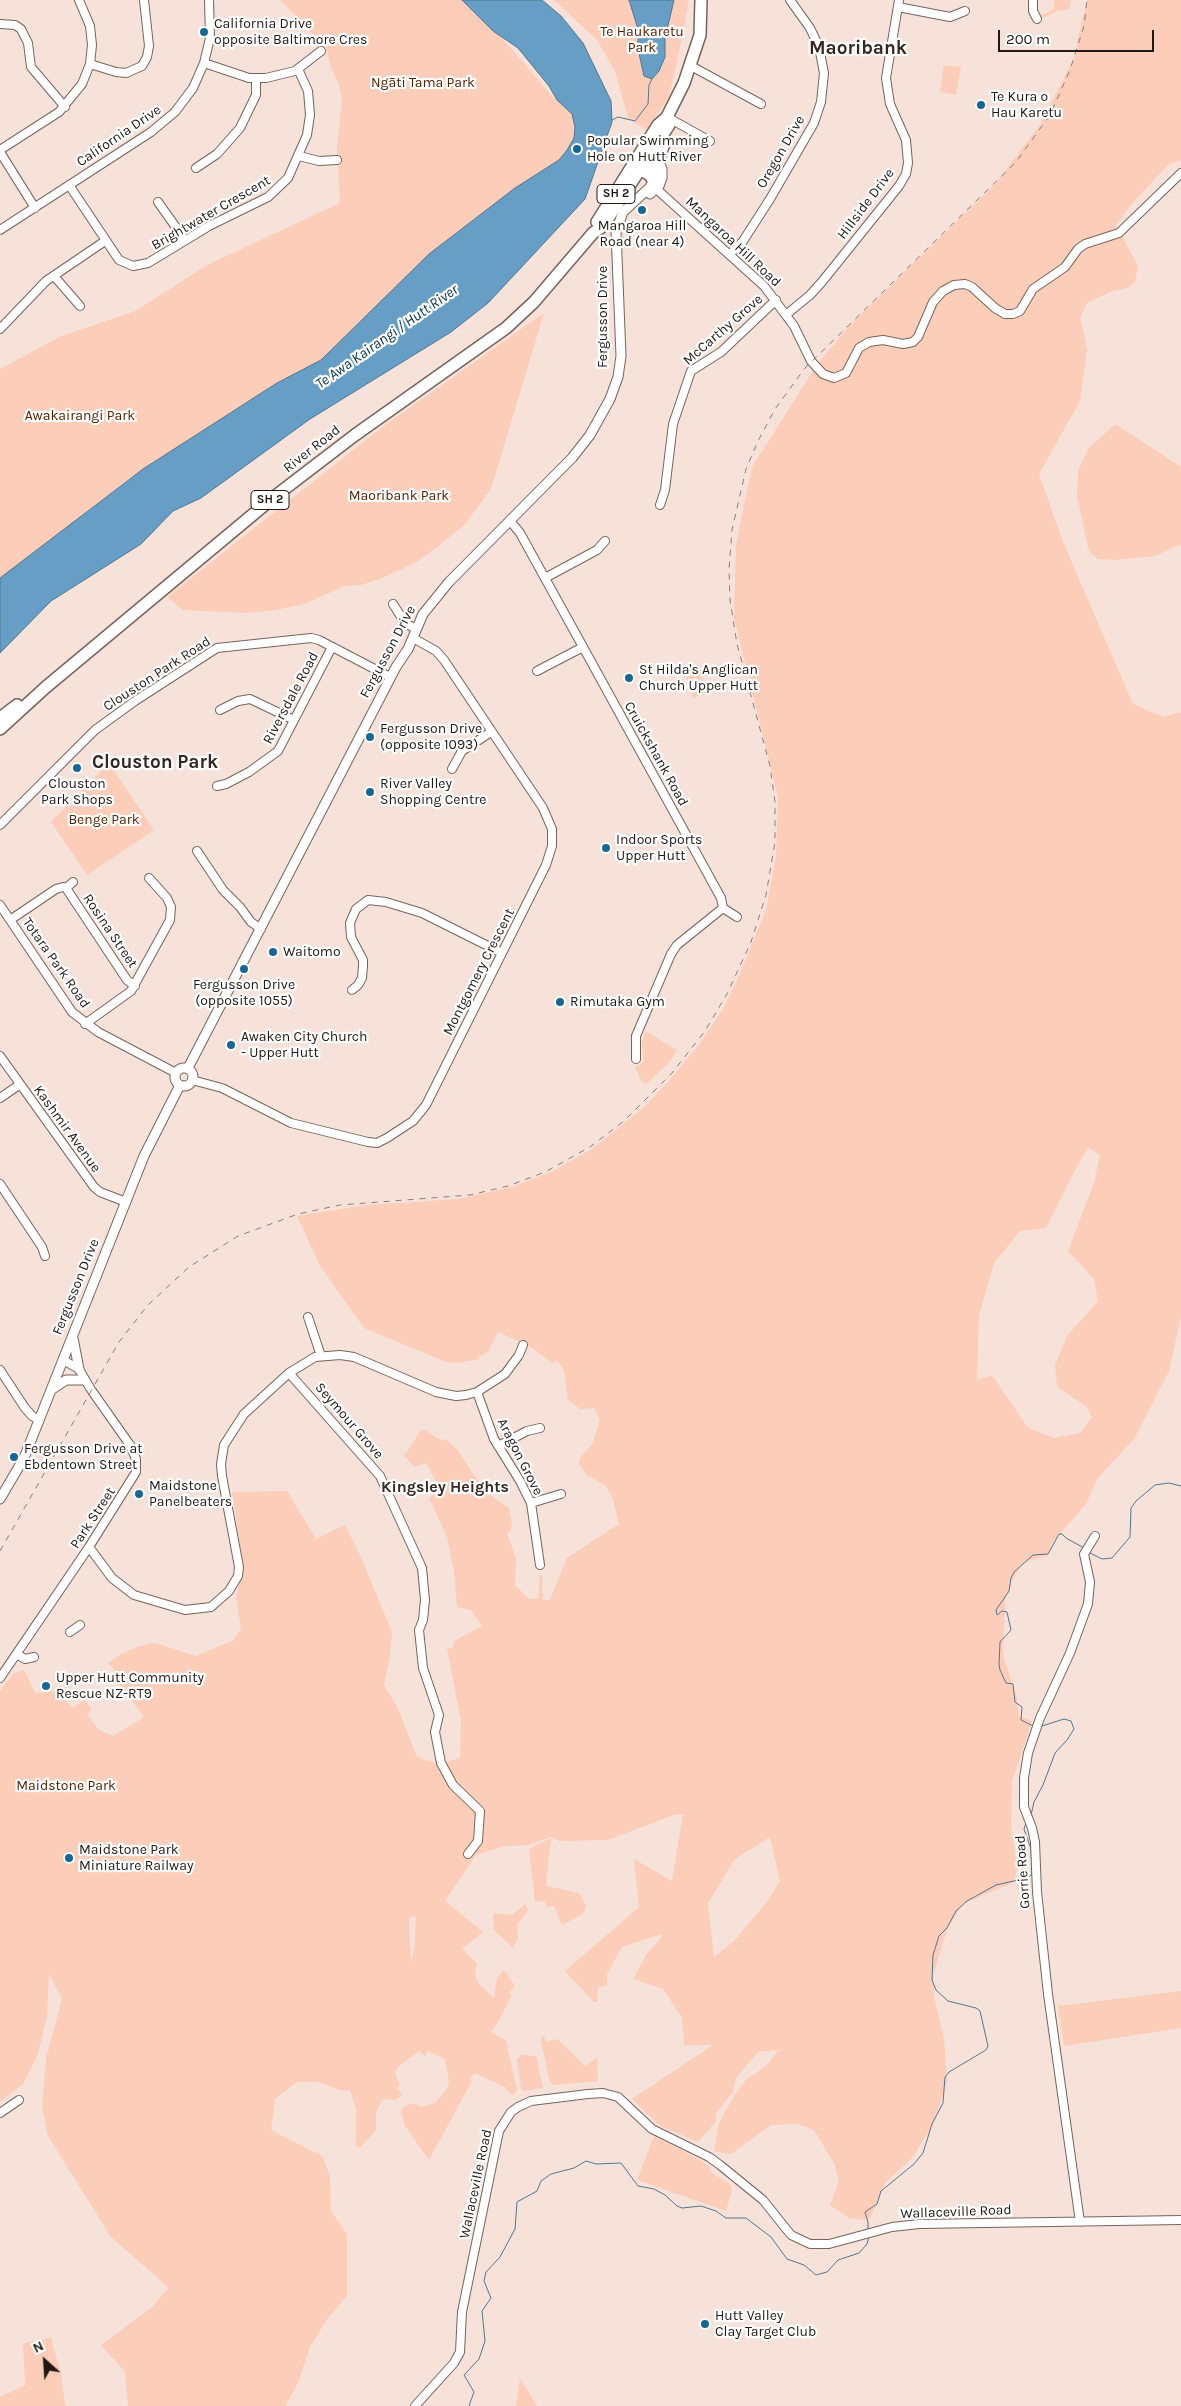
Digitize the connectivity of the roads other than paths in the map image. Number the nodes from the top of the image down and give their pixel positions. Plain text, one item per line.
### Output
1 (79, 0) edge
2 (144, 0) edge
3 (209, 0) edge
4 (701, 0) edge
5 (790, 0) edge
6 (1033, 0) edge
7 (898, 4) edge
8 (965, 11) dead end
9 (1036, 19) dead end
10 (0, 24) edge
11 (321, 51) dead end
12 (90, 64) junction
13 (204, 64) junction
14 (691, 66) junction
15 (298, 69) junction
16 (256, 78) junction
17 (761, 104) dead end
18 (65, 107) junction
19 (668, 121) junction
20 (710, 142) dead end
21 (0, 151) edge
22 (648, 155) junction
23 (299, 156) junction
24 (337, 160) dead end
25 (196, 168) dead end
26 (641, 170) junction
27 (1181, 172) edge
28 (69, 185) junction
29 (654, 185) junction
30 (158, 202) dead end
31 (35, 208) junction
32 (0, 230) edge
33 (593, 233) junction
34 (185, 240) junction
35 (105, 241) junction
36 (730, 254) junction
37 (54, 276) junction
38 (776, 300) junction
39 (80, 306) dead end
40 (787, 314) junction
41 (0, 329) edge
42 (660, 505) dead end
43 (511, 522) junction
44 (605, 541) dead end
45 (545, 578) junction
46 (393, 604) dead end
47 (416, 629) junction
48 (413, 638) junction
49 (332, 647) junction
50 (583, 647) junction
51 (537, 672) dead end
52 (390, 677) junction
53 (46, 687) junction
54 (220, 710) dead end
55 (0, 718) edge
56 (294, 720) junction
57 (0, 729) edge
58 (491, 732) junction
59 (452, 769) dead end
60 (216, 786) dead end
61 (0, 825) edge
62 (197, 852) dead end
63 (149, 878) dead end
64 (73, 882) dead end
65 (66, 888) junction
66 (0, 904) edge
67 (723, 908) junction
68 (737, 917) dead end
69 (10, 920) junction
70 (261, 929) junction
71 (502, 953) junction
72 (135, 986) junction
73 (352, 990) dead end
74 (85, 1024) junction
75 (0, 1056) edge
76 (636, 1059) dead end
77 (188, 1068) junction
78 (176, 1072) junction
79 (192, 1080) junction
80 (19, 1085) junction
81 (180, 1085) junction
82 (0, 1098) edge
83 (0, 1184) edge
84 (126, 1202) junction
85 (45, 1256) dead end
86 (308, 1317) dead end
87 (73, 1336) junction
88 (523, 1345) dead end
89 (321, 1356) junction
90 (62, 1363) junction
91 (0, 1370) edge
92 (289, 1373) junction
93 (85, 1381) junction
94 (51, 1390) junction
95 (478, 1392) junction
96 (39, 1420) junction
97 (540, 1428) dead end
98 (498, 1446) junction
99 (561, 1494) dead end
100 (0, 1500) edge
101 (531, 1503) junction
102 (1095, 1536) dead end
103 (89, 1547) junction
104 (79, 1562) junction
105 (100, 1562) junction
106 (540, 1565) dead end
107 (80, 1625) dead end
108 (70, 1632) dead end
109 (18, 1655) junction
110 (34, 1657) dead end
111 (0, 1678) edge
112 (468, 1854) dead end
113 (19, 2100) dead end
114 (0, 2112) edge
115 (1181, 2220) edge
116 (1080, 2222) junction
117 (415, 2406) edge

1 - 12 street
2 - 12 street
3 - 13 street, California Drive
4 - 14 highway, SH 2
5 - 36 street, Oregon Drive
6 - 9 street
7 - 8 street
7 - 40 street, Hillside Drive
10 - 18 street
11 - 15 street
12 - 18 street
13 - 16 street
13 - 28 street, California Drive
14 - 17 street
14 - 19 highway, SH 2
15 - 16 street
15 - 23 street, Brightwater Crescent
16 - 25 street
18 - 21 street
19 - 20 street
19 - 22 highway
19 - 22 highway, SH 2
21 - 31 street
22 - 26 highway, River Road / SH 2
22 - 29 main road
22 - 33 highway, River Road / SH 2
23 - 24 street
23 - 34 street, Brightwater Crescent
26 - 29 highway
26 - 33 highway, River Road / SH 2
27 - 40 street, Mangaroa Hill Road
28 - 31 street, California Drive
28 - 35 street, Brightwater Crescent
29 - 36 street, Mangaroa Hill Road
29 - 43 main road, Fergusson Drive
30 - 34 street
31 - 32 street, California Drive
33 - 53 highway, River Road / SH 2
34 - 35 street, Brightwater Crescent
35 - 37 street
36 - 38 street, Mangaroa Hill Road
37 - 39 street
37 - 41 street
38 - 40 street, Mangaroa Hill Road
38 - 42 street, McCarthy Grove
43 - 45 street, Cruickshank Road
43 - 47 main road, Fergusson Drive
44 - 45 street
45 - 50 street, Cruickshank Road
46 - 47 street
47 - 48 main road, Fergusson Drive
48 - 52 main road, Fergusson Drive
48 - 58 street, Montgomery Crescent
49 - 52 street, Clouston Park Road
49 - 56 street, Riversdale Road
49 - 61 street, Clouston Park Road
50 - 51 street
50 - 67 street, Cruickshank Road
52 - 70 main road, Fergusson Drive
53 - 55 highway, River Road / SH 2
53 - 57 highway, River Road / SH 2
54 - 56 street
56 - 60 street, Riversdale Road
58 - 59 street
58 - 71 street, Montgomery Crescent
62 - 70 street
63 - 72 street
64 - 65 street, Rosina Street
65 - 69 street, Rosina Street
65 - 72 street, Rosina Street
66 - 69 street, Totara Park Road
67 - 68 street
67 - 76 street
69 - 74 street, Totara Park Road
70 - 77 main road, Fergusson Drive
71 - 73 street
71 - 79 street, Montgomery Crescent
72 - 74 street
74 - 78 street, Totara Park Road
75 - 80 street, Kashmir Avenue
77 - 78 main road
77 - 79 main road
78 - 81 main road
79 - 81 main road
80 - 82 street
80 - 84 street, Kashmir Avenue
81 - 84 main road, Fergusson Drive
83 - 85 street
84 - 87 main road, Fergusson Drive
86 - 89 street
87 - 90 main road, Fergusson Drive
87 - 93 main road
88 - 95 street
89 - 92 street
89 - 95 street
90 - 93 street, Park Street
90 - 94 main road, Fergusson Drive
91 - 96 street
92 - 105 street
92 - 112 street, Seymour Grove
93 - 94 main road
93 - 103 street, Park Street
94 - 96 main road, Fergusson Drive
95 - 98 street, Aragon Grove
96 - 100 main road, Fergusson Drive
97 - 98 street
98 - 101 street, Aragon Grove
99 - 101 street
101 - 106 street, Aragon Grove
102 - 116 street, Gorrie Road
103 - 104 street, Park Street
103 - 105 street
104 - 105 street
104 - 109 street, Park Street
107 - 108 street
109 - 110 street
109 - 111 street, Park Street
113 - 114 street
115 - 116 street, Wallaceville Road
116 - 117 street, Wallaceville Road

